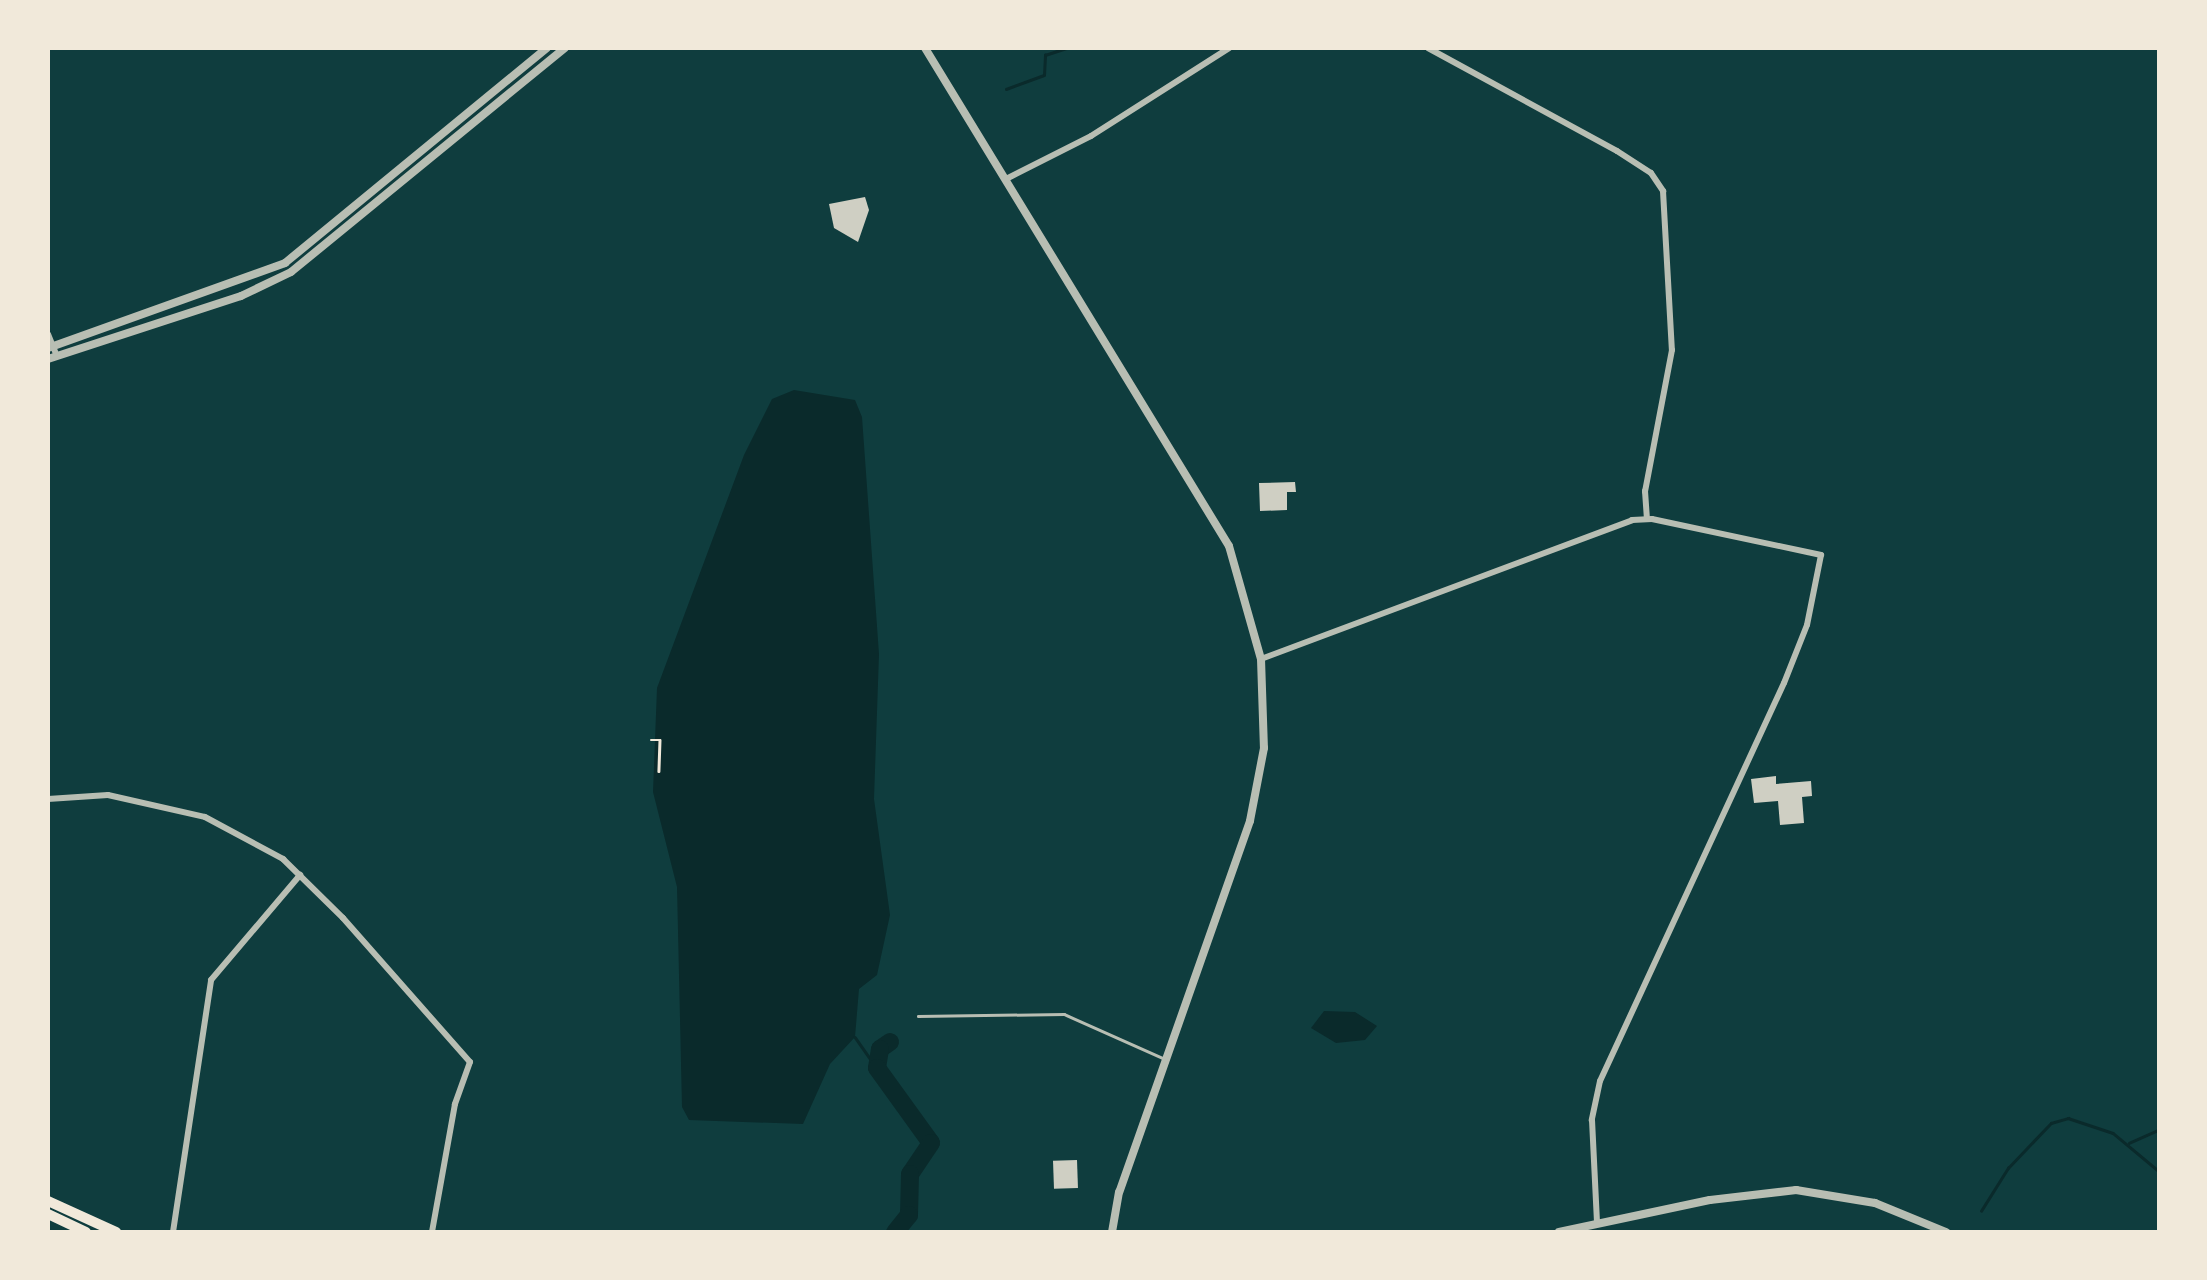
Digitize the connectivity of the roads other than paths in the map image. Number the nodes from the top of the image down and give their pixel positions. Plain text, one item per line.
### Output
1 (547, 48) edge
2 (564, 48) edge
3 (924, 48) edge
4 (1229, 48) edge
5 (1428, 48) edge
6 (1006, 179) junction
7 (48, 334) edge
8 (50, 346) edge
9 (52, 357) edge
10 (1647, 519) junction
11 (1261, 659) junction
12 (48, 799) edge
13 (300, 875) junction
14 (918, 1016) dead end
15 (1164, 1059) junction
16 (48, 1201) edge
17 (48, 1214) edge
18 (1597, 1224) junction
19 (86, 1232) edge
20 (116, 1232) edge
21 (173, 1232) edge
22 (432, 1232) edge
23 (1112, 1232) edge
24 (1559, 1232) edge
25 (1946, 1232) edge

1 - 8 street
2 - 9 street
3 - 6 street
4 - 6 street
5 - 10 street
6 - 11 street
7 - 8 street
8 - 9 street
10 - 11 street
10 - 18 street
11 - 15 street
12 - 13 street
13 - 21 street
13 - 22 street
14 - 15 lane
15 - 23 street
16 - 20 main road
17 - 19 main road
18 - 24 street
18 - 25 street

